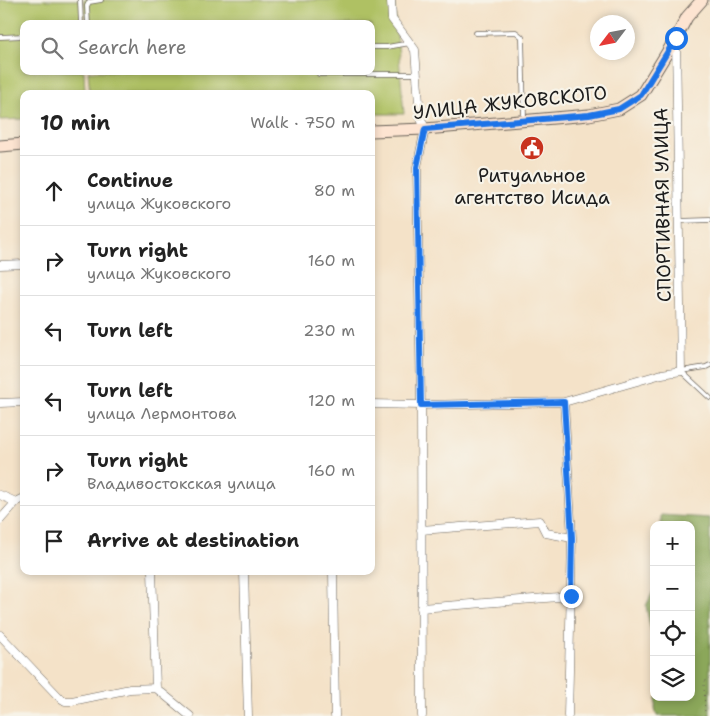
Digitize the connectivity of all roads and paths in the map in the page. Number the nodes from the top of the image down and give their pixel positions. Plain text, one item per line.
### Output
1 (80, 0) edge
2 (101, 0) edge
3 (391, 0) edge
4 (702, 0) edge
5 (89, 1) edge
6 (81, 20) edge
7 (88, 20) edge
8 (476, 33) dead end
9 (20, 36) edge
10 (0, 38) edge
11 (676, 38) junction
12 (410, 43) junction
13 (375, 47) edge
14 (375, 74) edge
15 (418, 74) junction
16 (524, 120) junction
17 (425, 129) junction
18 (375, 131) edge
19 (20, 144) edge
20 (0, 146) edge
21 (710, 220) edge
22 (678, 221) junction
23 (20, 264) edge
24 (0, 265) edge
25 (710, 365) edge
26 (680, 371) junction
27 (710, 398) edge
28 (20, 402) edge
29 (564, 402) junction
30 (0, 403) edge
31 (375, 404) edge
32 (421, 405) junction
33 (0, 495) edge
34 (20, 500) edge
35 (0, 520) edge
36 (421, 530) junction
37 (572, 538) junction
38 (152, 575) edge
39 (244, 575) edge
40 (332, 575) edge
41 (571, 596) junction
42 (422, 608) junction
43 (0, 635) edge
44 (710, 677) edge
45 (156, 688) junction
46 (190, 716) edge
47 (248, 716) edge
48 (335, 716) edge
49 (422, 716) edge
50 (568, 716) edge
51 (705, 716) edge

1 - 6 lane
2 - 5 lane
3 - 12 street
4 - 11 street, УЛИЦА ЖУКОВСКОГО
5 - 7 lane
8 - 16 lane
9 - 10 lane
11 - 16 street, УЛИЦА ЖУКОВСКОГО
11 - 22 street, СПОРТИВНАЯ УЛИЦА
12 - 13 lane
12 - 15 street
14 - 15 lane
15 - 17 street
16 - 17 street, УЛИЦА ЖУКОВСКОГО
17 - 18 street, УЛИЦА ЖУКОВСКОГО
17 - 32 street
19 - 20 street
21 - 22 lane
22 - 26 street, СПОРТИВНАЯ УЛИЦА
23 - 24 street
25 - 26 lane
26 - 27 lane
26 - 29 street
28 - 30 street
29 - 32 street
29 - 37 street
31 - 32 street
32 - 36 street
33 - 34 street
34 - 35 street
36 - 37 street
36 - 42 street
37 - 41 street
38 - 45 street
39 - 47 street
40 - 48 street
41 - 42 street
41 - 50 street
42 - 49 street
43 - 45 street
44 - 51 path
45 - 46 street

